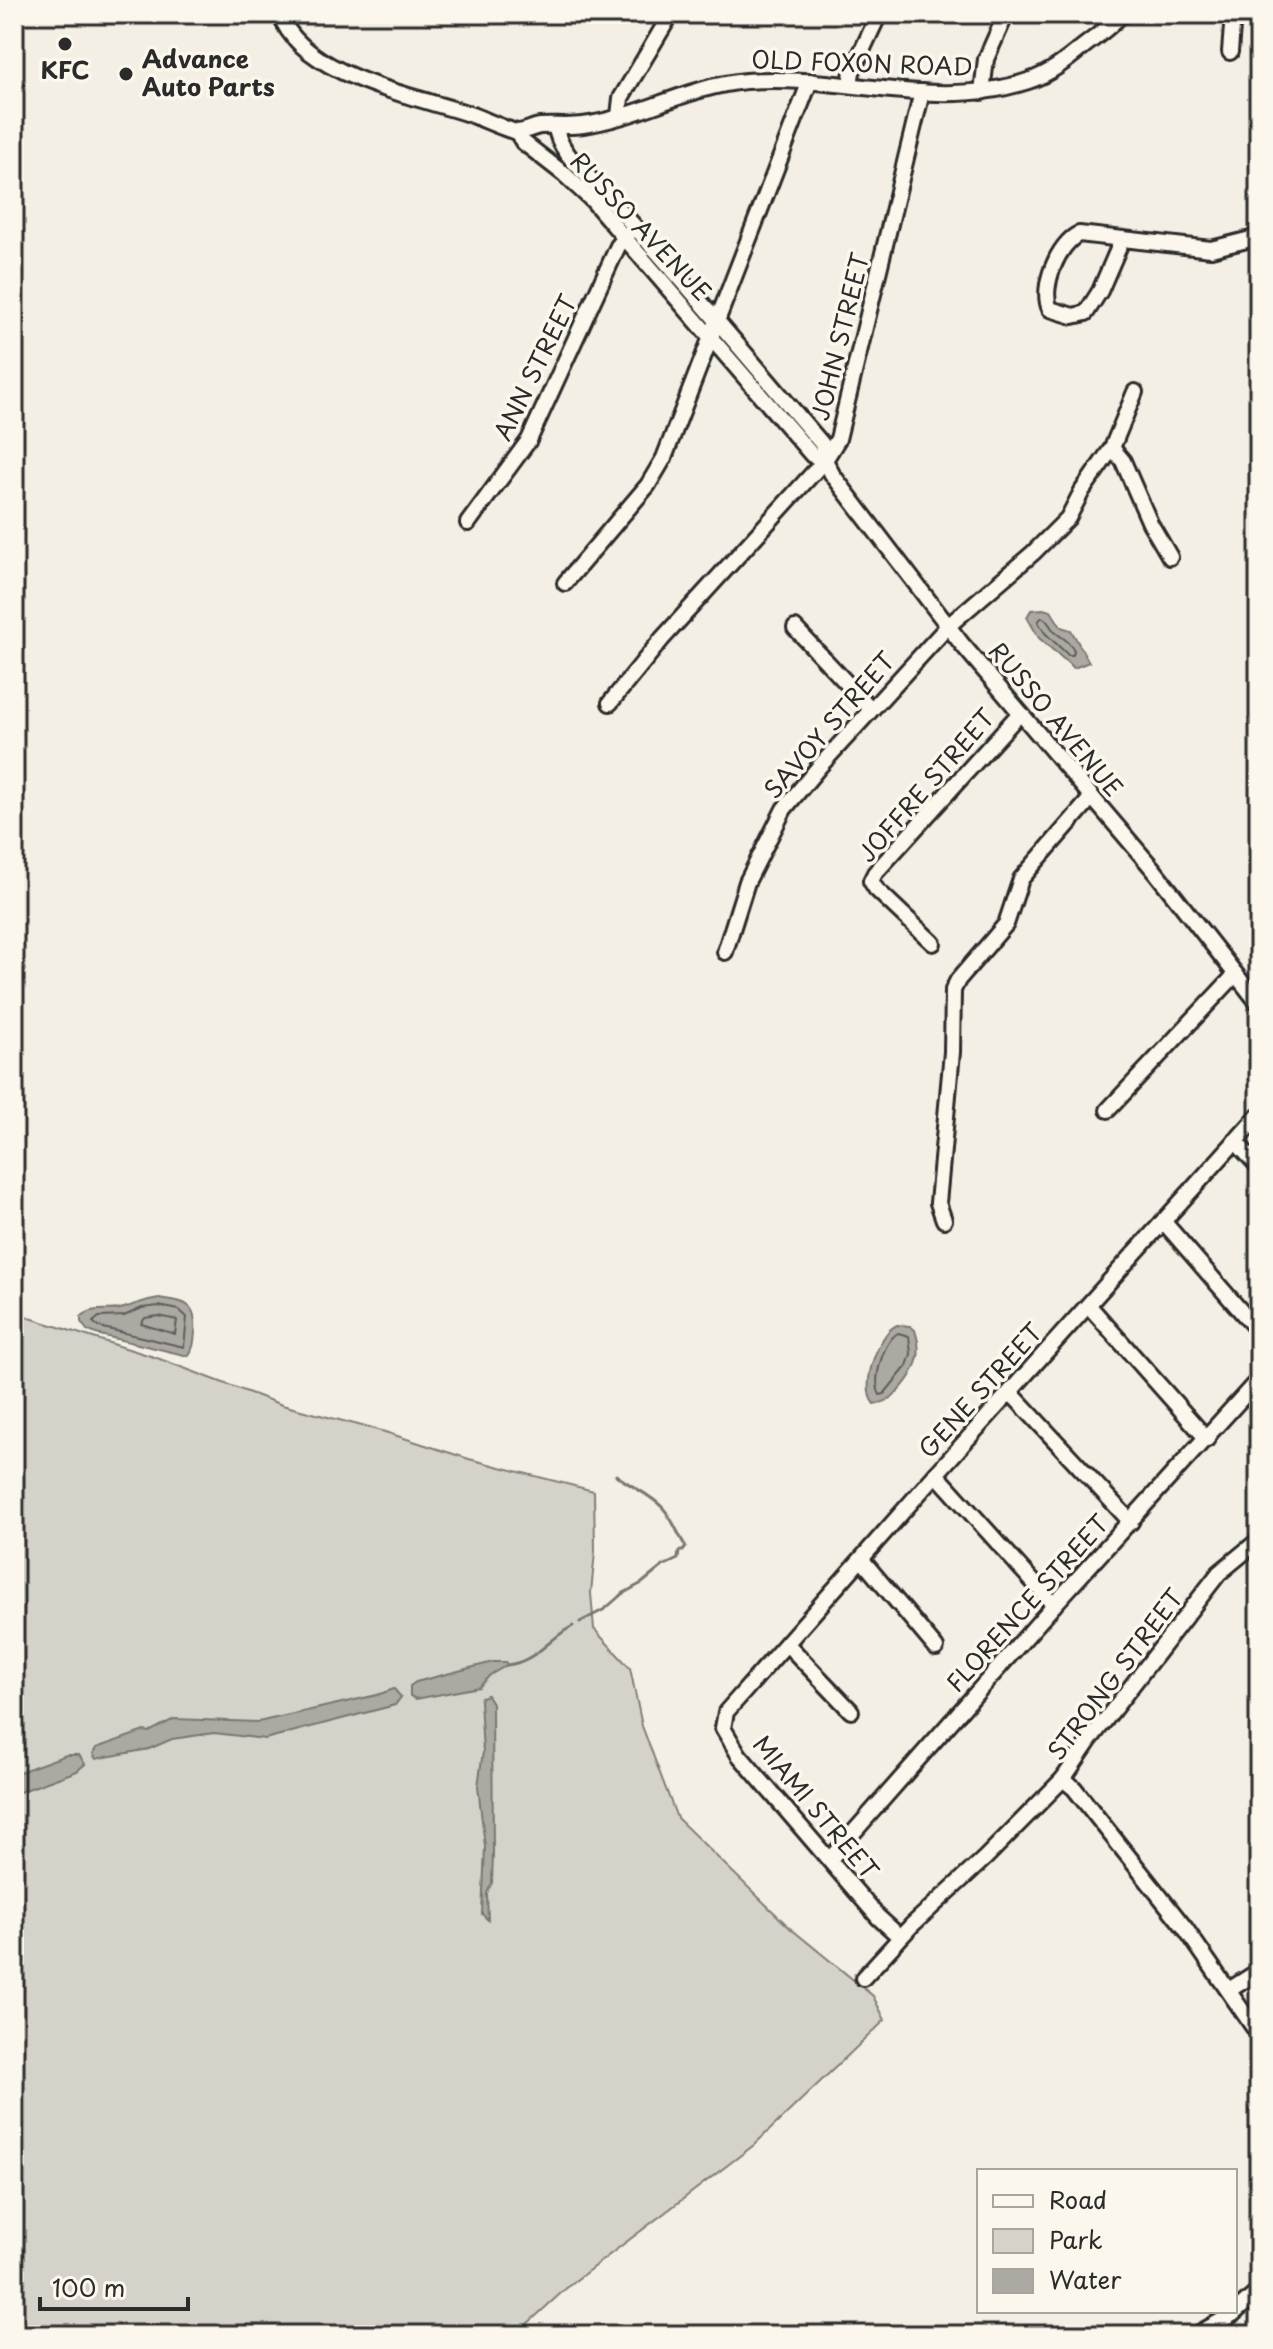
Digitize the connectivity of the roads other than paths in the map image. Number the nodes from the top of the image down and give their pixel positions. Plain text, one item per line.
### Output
1 (280, 14) edge
2 (671, 14) edge
3 (879, 14) edge
4 (1006, 14) edge
5 (1126, 14) edge
6 (1233, 14) edge
7 (1230, 52) dead end
8 (810, 81) junction
9 (850, 84) junction
10 (922, 92) junction
11 (982, 92) junction
12 (619, 116) junction
13 (556, 126) junction
14 (517, 132) junction
15 (630, 232) junction
16 (1122, 240) junction
17 (1259, 240) edge
18 (716, 321) junction
19 (710, 337) junction
20 (1135, 392) dead end
21 (1112, 448) junction
22 (825, 460) junction
23 (468, 523) dead end
24 (1170, 557) dead end
25 (565, 583) dead end
26 (948, 626) junction
27 (795, 628) dead end
28 (610, 703) dead end
29 (871, 709) junction
30 (1020, 713) junction
31 (1092, 797) junction
32 (933, 943) dead end
33 (725, 952) dead end
34 (1235, 975) junction
35 (1259, 1004) edge
36 (1108, 1110) dead end
37 (1259, 1115) edge
38 (1235, 1141) junction
39 (1259, 1167) edge
40 (944, 1220) dead end
41 (1163, 1221) junction
42 (1089, 1306) junction
43 (1259, 1332) edge
44 (1259, 1379) edge
45 (1010, 1392) junction
46 (1207, 1439) junction
47 (936, 1474) junction
48 (1131, 1522) junction
49 (1259, 1540) edge
50 (862, 1560) junction
51 (1054, 1605) junction
52 (787, 1644) junction
53 (936, 1648) dead end
54 (736, 1698) joint
55 (851, 1711) dead end
56 (1063, 1779) junction
57 (831, 1858) junction
58 (900, 1937) junction
59 (1259, 1971) edge
60 (863, 1978) dead end
61 (1229, 1990) junction
62 (1259, 2035) edge
63 (1259, 2292) edge
64 (1237, 2311) edge
65 (1234, 2313) edge
66 (1196, 2335) edge

1 - 14 street
2 - 12 street
3 - 9 street
4 - 11 street
5 - 11 street, OLD FOXON ROAD
6 - 7 street
8 - 9 street, OLD FOXON ROAD
8 - 12 street, OLD FOXON ROAD
8 - 18 street
9 - 10 street, OLD FOXON ROAD
10 - 11 street, OLD FOXON ROAD
10 - 22 street, JOHN STREET
12 - 13 street, OLD FOXON ROAD
13 - 14 street, OLD FOXON ROAD
13 - 15 street, RUSSO AVENUE
14 - 15 street, RUSSO AVENUE
15 - 18 street, RUSSO AVENUE
15 - 19 street, RUSSO AVENUE
15 - 23 street, ANN STREET
16 - 16 street
16 - 17 street
18 - 19 street
18 - 22 street, RUSSO AVENUE
19 - 22 street, RUSSO AVENUE
19 - 25 street
20 - 21 street, SAVOY STREET
21 - 24 street
21 - 26 street, SAVOY STREET
22 - 26 street, RUSSO AVENUE
22 - 28 street, JOHN STREET
26 - 29 street, SAVOY STREET
26 - 30 street, RUSSO AVENUE
27 - 29 street
29 - 33 street, SAVOY STREET
30 - 31 street, RUSSO AVENUE
30 - 32 street, JOFFRE STREET
31 - 34 street, RUSSO AVENUE
31 - 40 street
34 - 35 street, RUSSO AVENUE
34 - 36 street
37 - 38 street, GENE STREET
38 - 39 street
38 - 41 street, GENE STREET
41 - 42 street, GENE STREET
41 - 43 street
42 - 45 street, GENE STREET
42 - 46 street
44 - 46 street, FLORENCE STREET
45 - 47 street, GENE STREET
45 - 48 street
46 - 48 street, FLORENCE STREET
47 - 50 street, GENE STREET
47 - 51 street
48 - 51 street, FLORENCE STREET
49 - 56 street, STRONG STREET
50 - 52 street, GENE STREET
50 - 53 street
51 - 57 street, FLORENCE STREET
52 - 54 street, GENE STREET
52 - 55 street
54 - 57 street, MIAMI STREET
56 - 58 street
56 - 61 street, STRONG STREET
57 - 58 street, MIAMI STREET
58 - 60 street
59 - 61 street
61 - 62 street, STRONG STREET
63 - 64 street
65 - 66 street

